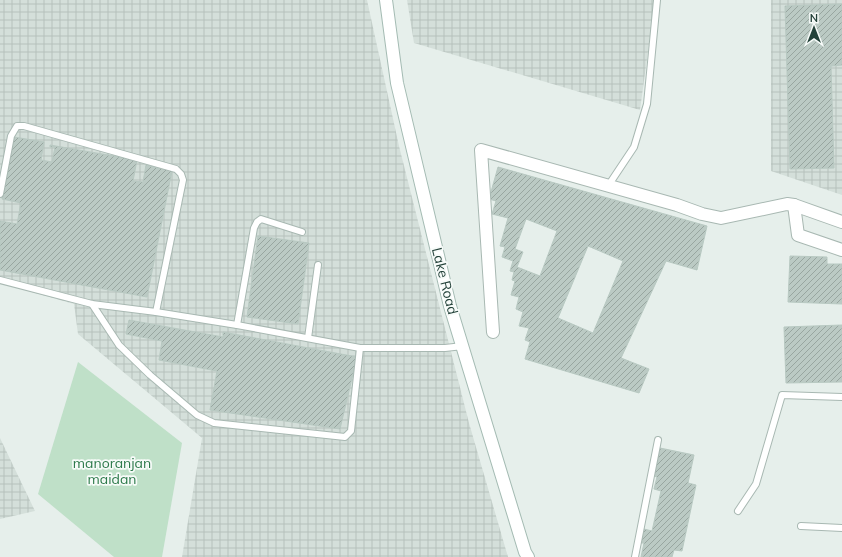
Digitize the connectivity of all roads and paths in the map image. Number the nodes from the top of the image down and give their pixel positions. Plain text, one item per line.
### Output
1 (386, 0) edge
2 (657, 0) edge
3 (608, 186) junction
4 (0, 194) edge
5 (794, 205) junction
6 (842, 222) edge
7 (302, 232) dead end
8 (842, 250) edge
9 (318, 266) dead end
10 (0, 280) edge
11 (92, 304) junction
12 (156, 312) junction
13 (237, 325) junction
14 (493, 332) dead end
15 (308, 338) junction
16 (463, 346) junction
17 (360, 348) junction
18 (842, 396) edge
19 (658, 440) dead end
20 (738, 511) dead end
21 (801, 526) dead end
22 (842, 528) edge
23 (528, 557) edge
24 (635, 557) edge

1 - 16 street, Lake Road
2 - 3 lane
3 - 5 street
3 - 14 street
4 - 12 lane
5 - 6 street
5 - 8 street
7 - 13 lane
9 - 15 lane
10 - 11 lane
11 - 12 lane
11 - 17 lane
12 - 13 lane
13 - 15 lane
15 - 17 lane
16 - 17 lane
16 - 23 street, Lake Road
18 - 20 lane
19 - 24 lane
21 - 22 lane

